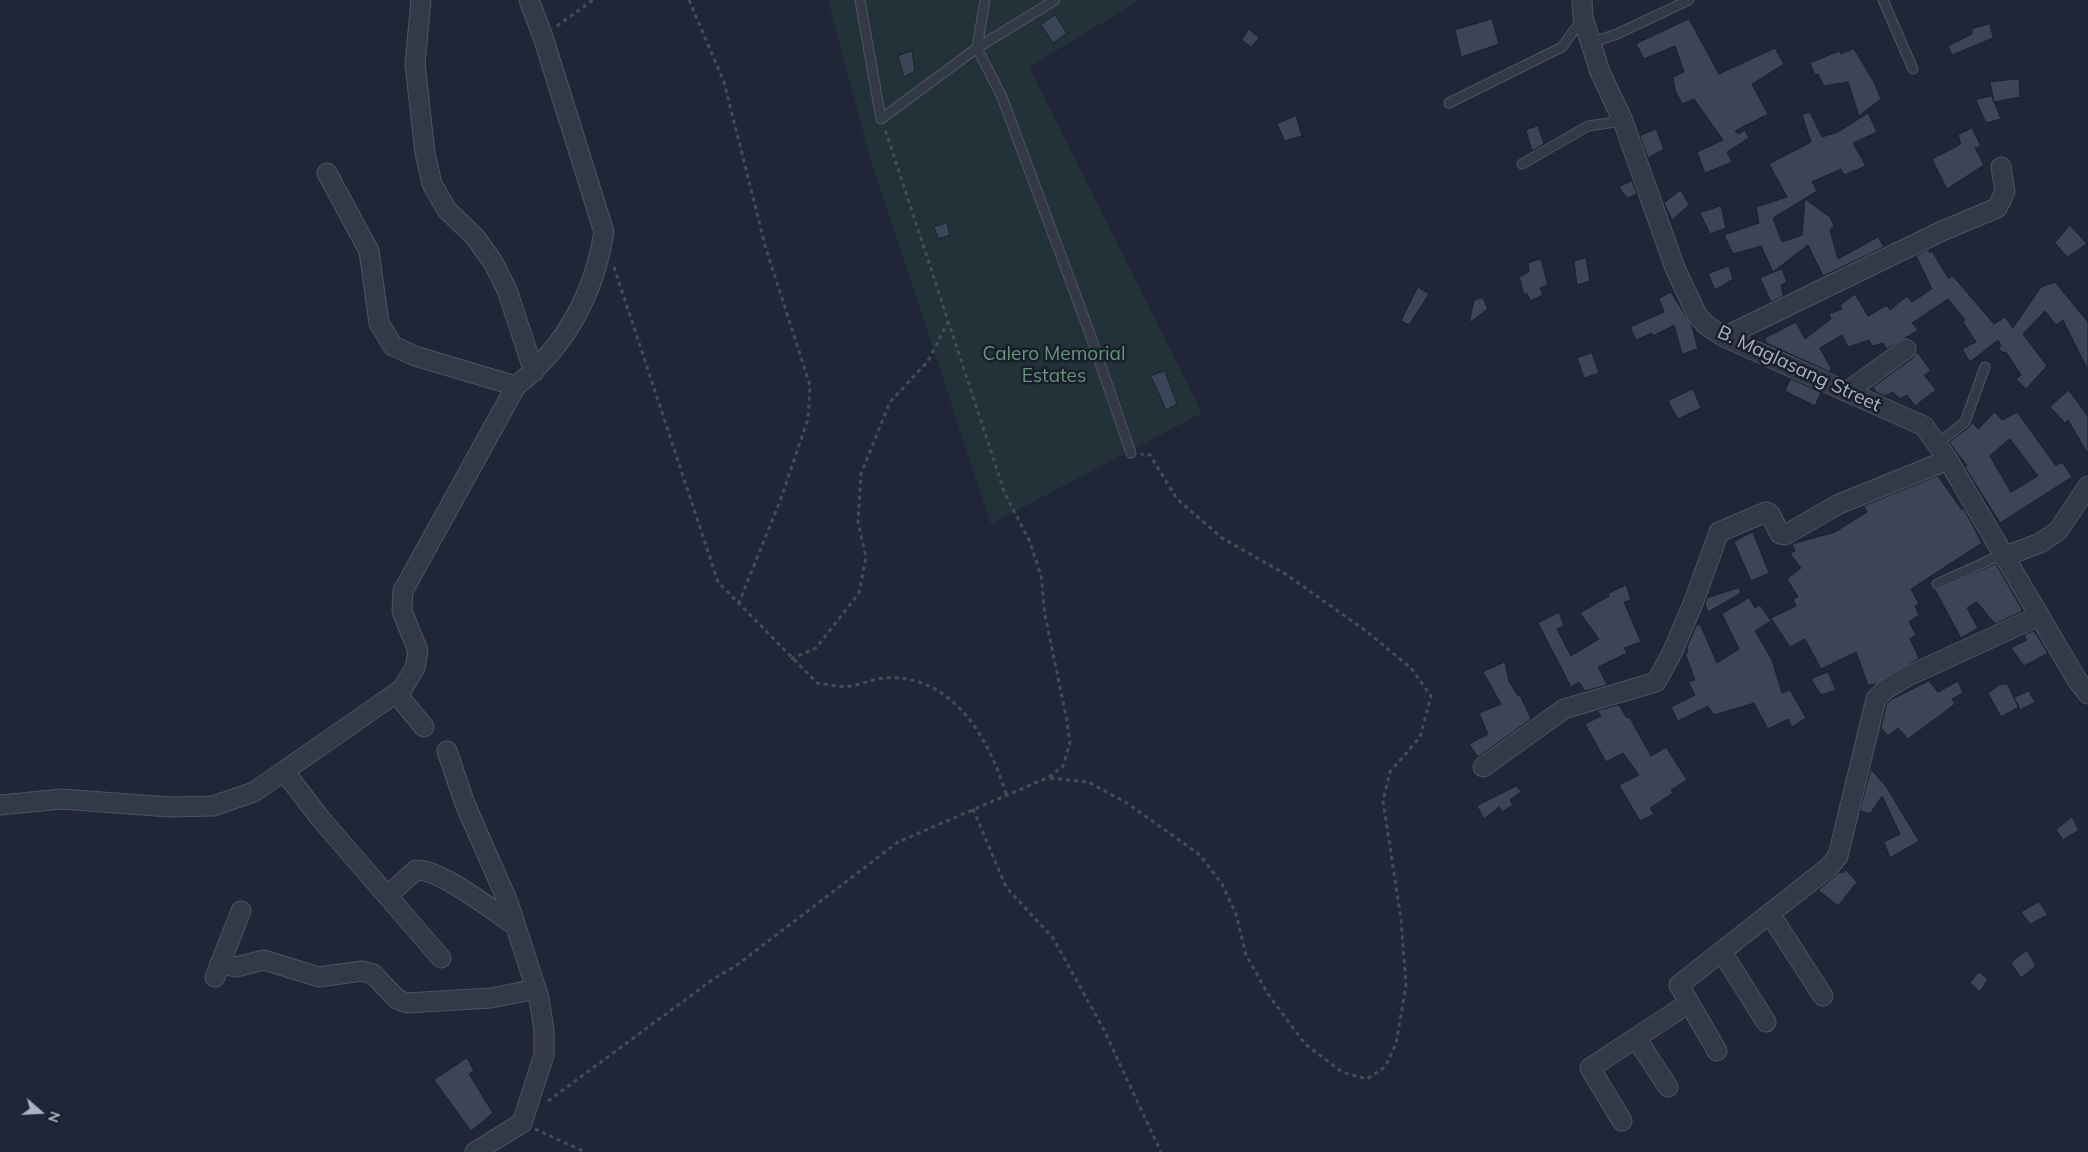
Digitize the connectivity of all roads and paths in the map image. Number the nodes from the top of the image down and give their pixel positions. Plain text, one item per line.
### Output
1 (421, 0) edge
2 (528, 0) edge
3 (593, 0) edge
4 (689, 0) edge
5 (860, 0) edge
6 (985, 0) edge
7 (1055, 0) edge
8 (1689, 0) edge
9 (1883, 0) edge
10 (1582, 9) edge
11 (542, 37) junction
12 (1590, 43) junction
13 (977, 48) junction
14 (1913, 69) dead end
15 (1449, 103) dead end
16 (881, 119) junction
17 (1623, 121) junction
18 (1522, 164) dead end
19 (2001, 167) dead end
20 (327, 173) dead end
21 (612, 260) dead end
22 (948, 322) junction
23 (1724, 337) junction
24 (1906, 349) dead end
25 (1985, 367) dead end
26 (534, 372) junction
27 (516, 386) junction
28 (1847, 392) junction
29 (1937, 444) junction
30 (1131, 453) joint
31 (1948, 460) junction
32 (2088, 486) edge
33 (2006, 556) junction
34 (1937, 584) dead end
35 (738, 605) junction
36 (2039, 616) junction
37 (791, 659) junction
38 (396, 693) junction
39 (2088, 694) edge
40 (424, 727) dead end
41 (447, 751) dead end
42 (1483, 767) dead end
43 (284, 771) junction
44 (1049, 778) junction
45 (1006, 794) junction
46 (0, 805) edge
47 (973, 809) junction
48 (387, 896) junction
49 (241, 911) dead end
50 (1770, 914) junction
51 (516, 926) junction
52 (1722, 952) junction
53 (440, 958) dead end
54 (536, 989) junction
55 (1824, 996) dead end
56 (1689, 1003) junction
57 (1766, 1022) dead end
58 (1636, 1038) junction
59 (1717, 1051) dead end
60 (1668, 1087) dead end
61 (544, 1105) dead end
62 (1622, 1121) dead end
63 (522, 1123) junction
64 (475, 1152) edge
65 (585, 1152) edge
66 (1161, 1152) edge

1 - 26 street
2 - 11 street
3 - 11 path
4 - 35 path
5 - 16 lane
6 - 13 lane
7 - 13 lane
8 - 12 lane
9 - 14 lane
10 - 12 street, B. Maglasang Street
10 - 15 lane
11 - 26 street
12 - 17 street, B. Maglasang Street
13 - 16 lane
13 - 30 lane
16 - 22 path
17 - 18 lane
17 - 23 street, B. Maglasang Street
19 - 23 street
20 - 27 street
21 - 35 path
22 - 37 path
22 - 44 path
23 - 28 street, B. Maglasang Street
24 - 28 street
25 - 29 lane
26 - 27 street
27 - 38 street
28 - 29 street, B. Maglasang Street
29 - 31 street, B. Maglasang Street
30 - 44 path
31 - 33 street, B. Maglasang Street
31 - 42 street
32 - 33 street
33 - 34 lane
33 - 36 street, B. Maglasang Street
35 - 37 path
36 - 39 street, B. Maglasang Street
36 - 50 street
37 - 45 path
38 - 40 street
38 - 43 street
41 - 51 street
43 - 46 street
43 - 48 street
44 - 45 path
45 - 47 path
47 - 61 path
47 - 66 path
48 - 51 street
48 - 53 street
49 - 54 street
50 - 52 street
50 - 55 street
51 - 54 street
52 - 56 street
52 - 57 street
54 - 63 street
56 - 58 street
56 - 59 street
58 - 60 street
58 - 62 street
63 - 64 street
63 - 65 path

